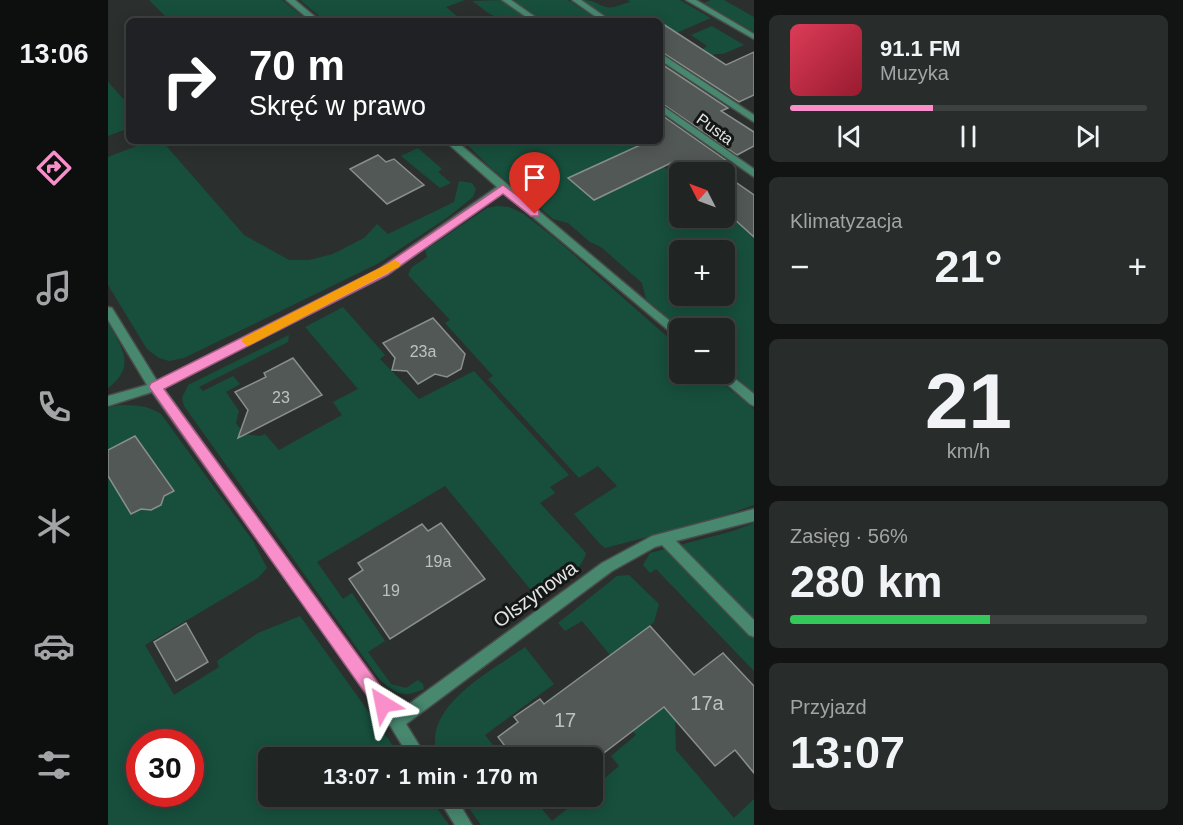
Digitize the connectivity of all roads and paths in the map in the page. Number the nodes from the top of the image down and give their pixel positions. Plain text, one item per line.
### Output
1 (290, 0) edge
2 (506, 0) edge
3 (576, 0) edge
4 (690, 0) edge
5 (312, 18) edge
6 (533, 18) edge
7 (603, 18) edge
8 (754, 37) edge
9 (663, 58) edge
10 (663, 109) edge
11 (754, 119) edge
12 (453, 144) edge
13 (754, 174) edge
14 (503, 188) junction
15 (108, 311) edge
16 (669, 327) edge
17 (735, 384) edge
18 (155, 387) junction
19 (754, 400) edge
20 (108, 401) edge
21 (754, 515) edge
22 (665, 539) junction
23 (754, 630) edge
24 (396, 722) junction
25 (412, 747) edge
26 (452, 807) edge
27 (464, 825) edge

1 - 5 street
2 - 6 street
3 - 7 street
4 - 8 street
9 - 11 street
10 - 13 street, Pusta
12 - 14 street
14 - 16 street
14 - 18 street
15 - 18 street
17 - 19 street
18 - 20 street
18 - 24 street
21 - 22 street, Olszynowa
22 - 23 street
22 - 24 street, Olszynowa
24 - 25 street
26 - 27 street

